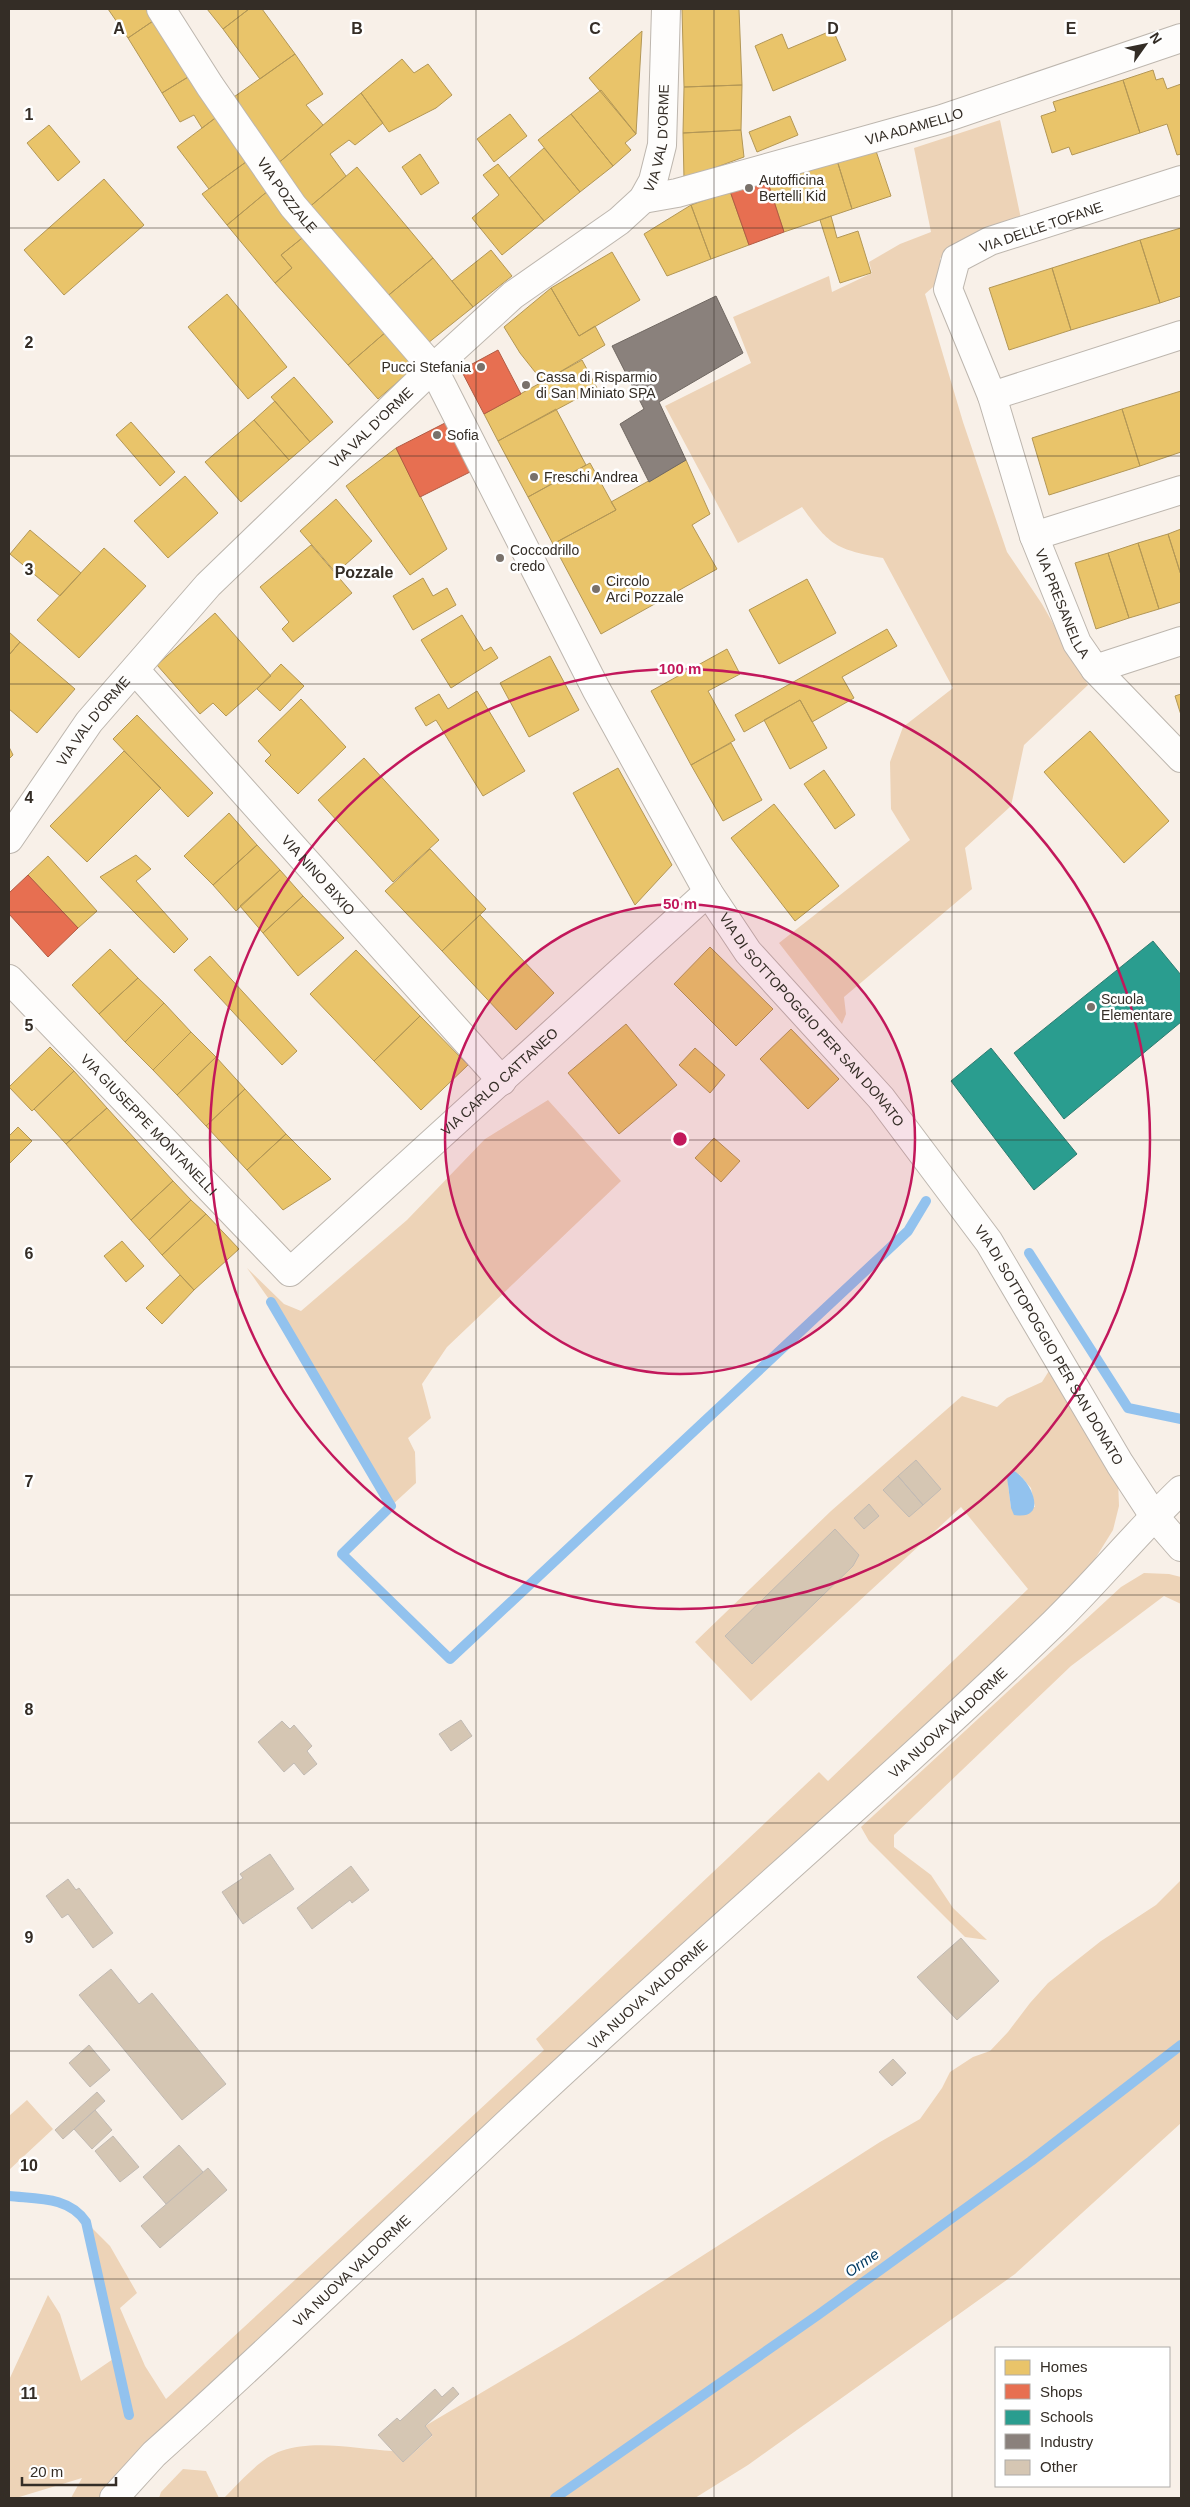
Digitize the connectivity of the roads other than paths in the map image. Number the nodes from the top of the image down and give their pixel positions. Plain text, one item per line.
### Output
1 (161, 9) edge
2 (666, 9) edge
3 (1181, 38) edge
4 (1181, 180) edge
5 (644, 199) junction
6 (1181, 336) edge
7 (433, 368) junction
8 (992, 396) junction
9 (1181, 490) edge
10 (1034, 536) junction
11 (1181, 641) edge
12 (1095, 669) junction
13 (135, 670) junction
14 (1181, 758) edge
15 (17, 816) edge
16 (9, 839) edge
17 (708, 892) junction
18 (9, 979) edge
19 (502, 1081) junction
20 (290, 1272) joint
21 (1181, 1490) edge
22 (1154, 1516) junction
23 (1181, 1547) edge
24 (114, 2498) edge

1 - 7 street, VIA POZZALE
2 - 5 street, VIA VAL D'ORME
3 - 5 street, VIA ADAMELLO
4 - 8 street, VIA DELLE TOFANE
5 - 7 street, VIA VAL D'ORME
6 - 8 street
7 - 13 street, VIA VAL D'ORME
7 - 17 street, VIA DI SOTTOPOGGIO PER SAN DONATO
8 - 10 street, VIA DELLE TOFANE
9 - 10 street
10 - 12 street, VIA PRESANELLA
11 - 12 street, VIA PRESANELLA
12 - 14 street, VIA PRESANELLA
13 - 15 street, VIA VAL D'ORME
13 - 19 street, VIA NINO BIXIO
15 - 16 street, VIA VAL D'ORME
17 - 19 street, VIA CARLO CATTANEO
17 - 22 street, VIA DI SOTTOPOGGIO PER SAN DONATO
18 - 20 street, VIA GIUSEPPE MONTANELLI
19 - 20 street, VIA CARLO CATTANEO
21 - 22 street, VIA NUOVA VALDORME
22 - 23 street
22 - 24 street, VIA NUOVA VALDORME

